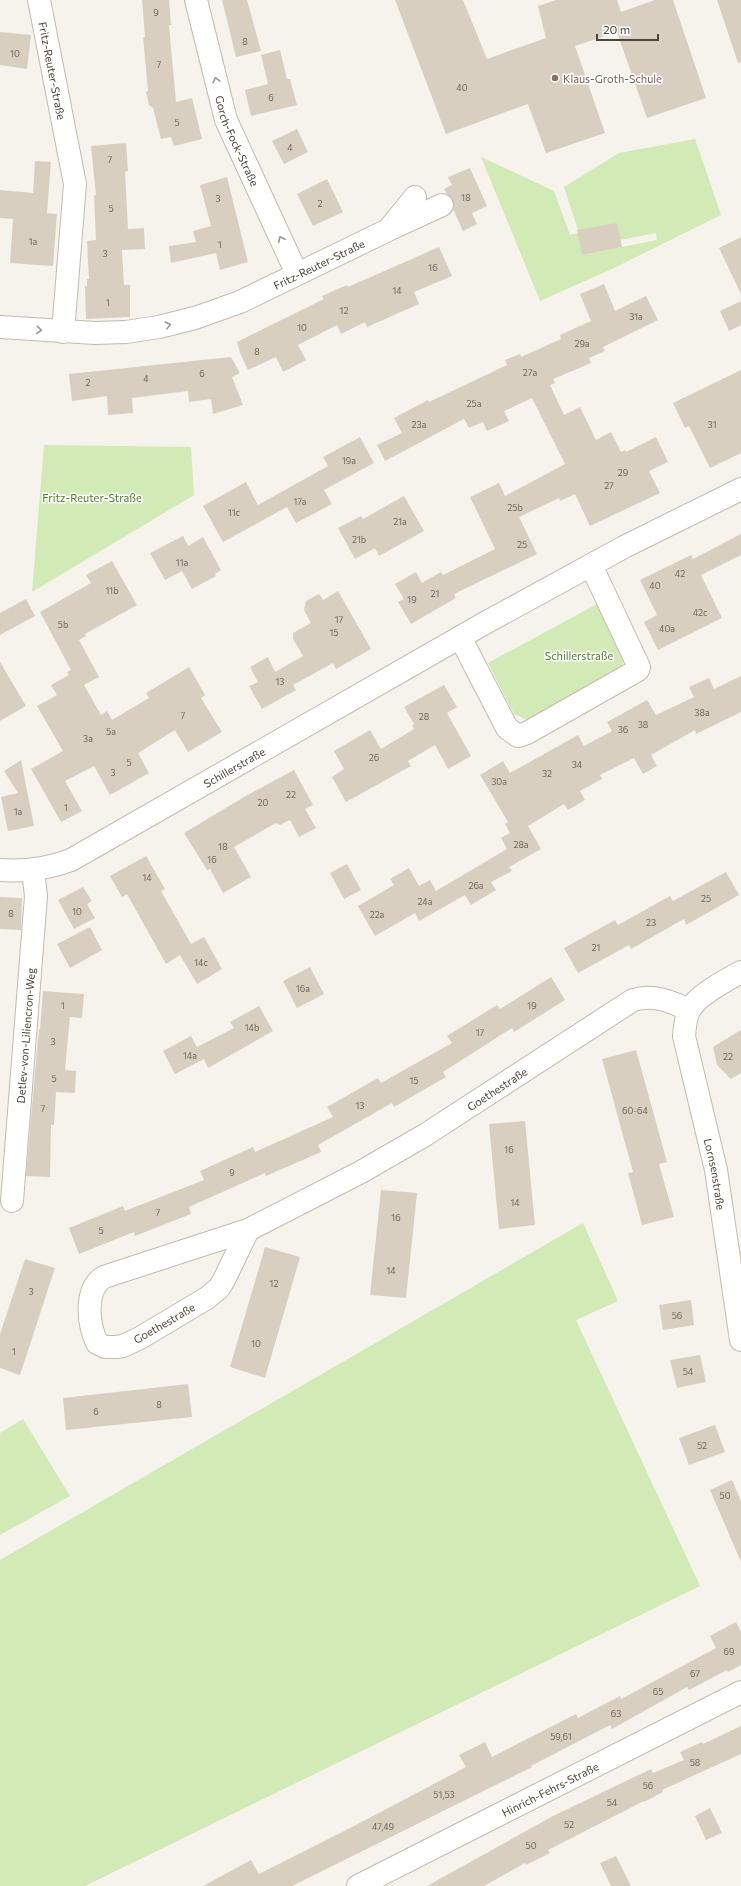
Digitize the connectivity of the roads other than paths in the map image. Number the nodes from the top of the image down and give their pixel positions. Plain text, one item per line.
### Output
1 (39, 0) edge
2 (196, 0) edge
3 (415, 197) dead end
4 (442, 205) dead end
5 (388, 230) junction
6 (297, 274) junction
7 (0, 327) edge
8 (63, 332) junction
9 (741, 489) edge
10 (591, 565) junction
11 (460, 637) junction
12 (0, 870) edge
13 (33, 871) junction
14 (741, 972) edge
15 (689, 1010) junction
16 (12, 1201) dead end
17 (248, 1230) junction
18 (741, 1340) edge
19 (741, 1692) edge
20 (358, 1886) edge

1 - 8 street, Fritz-Reuter-Straße
6 -> 2 street, Gorch-Fock-Straße
3 - 5 street, Fritz-Reuter-Straße
4 - 5 street, Fritz-Reuter-Straße
5 - 6 street, Fritz-Reuter-Straße
8 -> 6 street, Fritz-Reuter-Straße
7 -> 8 street, Fritz-Reuter-Straße
9 - 10 street, Schillerstraße
10 - 11 street, Schillerstraße
10 - 11 street
11 - 13 street, Schillerstraße
12 - 13 street, Schillerstraße
13 - 16 street, Detlev-von-Liliencron-Weg
14 - 15 street
15 - 17 street, Goethestraße
15 - 18 street, Lornsenstraße
17 - 17 street, Goethestraße
19 - 20 street, Hinrich-Fehrs-Straße

